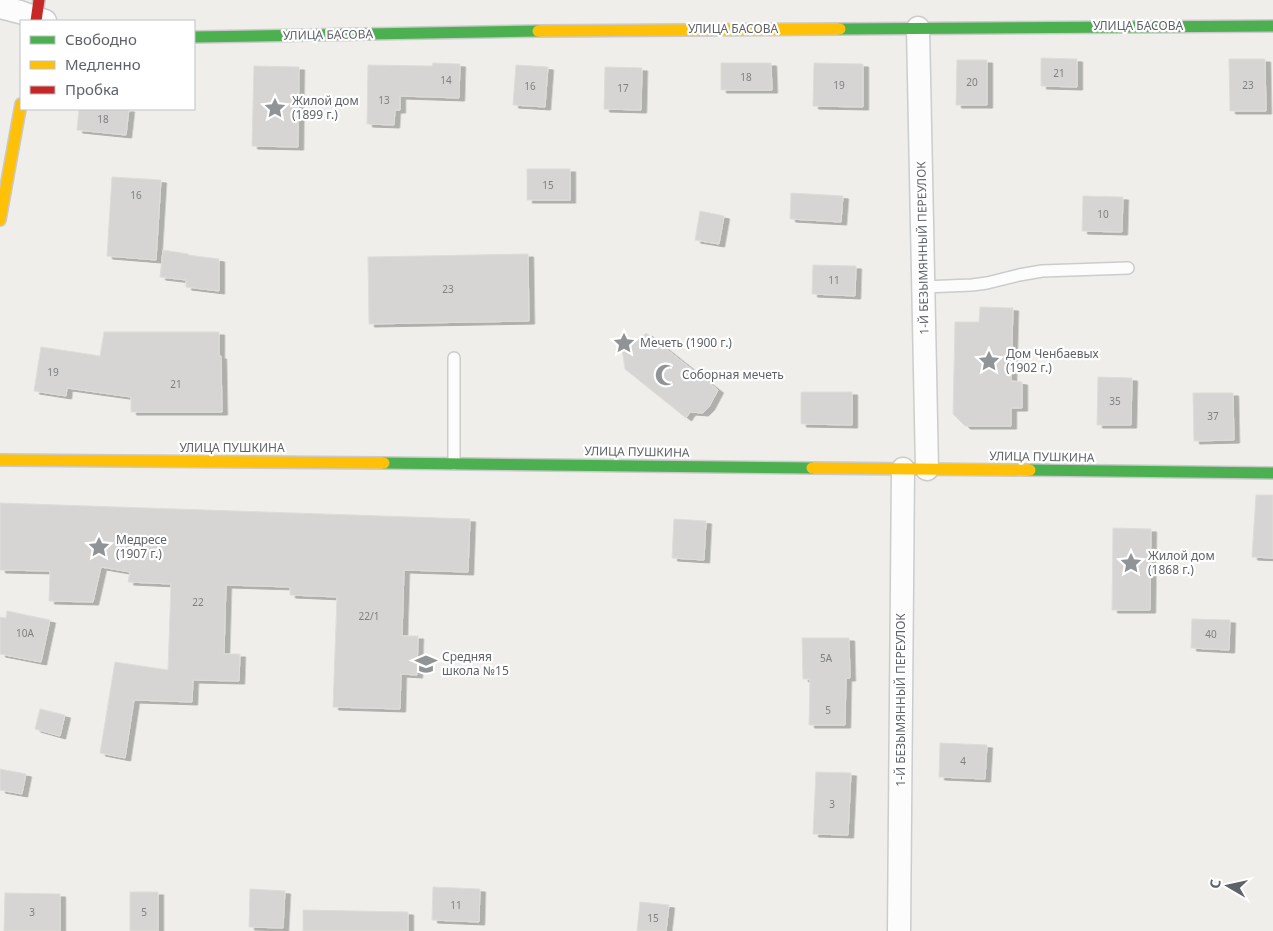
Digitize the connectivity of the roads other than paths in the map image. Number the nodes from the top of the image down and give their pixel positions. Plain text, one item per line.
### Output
1 (0, 7) edge
2 (39, 15) edge
3 (1273, 26) edge
4 (918, 28) junction
5 (195, 37) edge
6 (20, 110) edge
7 (0, 220) edge
8 (1128, 268) dead end
9 (923, 287) junction
10 (454, 358) dead end
11 (0, 460) edge
12 (454, 464) junction
13 (903, 469) junction
14 (926, 469) junction
15 (1273, 473) edge
16 (899, 931) edge

1 - 2 street
3 - 4 street, УЛИЦА БАСОВА
4 - 5 street, УЛИЦА БАСОВА
4 - 9 street, 1-Й БЕЗЫМЯННЫЙ ПЕРЕУЛОК
6 - 7 street
8 - 9 lane
9 - 14 street, 1-Й БЕЗЫМЯННЫЙ ПЕРЕУЛОК
10 - 12 lane
11 - 12 street, УЛИЦА ПУШКИНА
12 - 13 street, УЛИЦА ПУШКИНА
13 - 14 street, УЛИЦА ПУШКИНА
13 - 16 street, 1-Й БЕЗЫМЯННЫЙ ПЕРЕУЛОК
14 - 15 street, УЛИЦА ПУШКИНА

